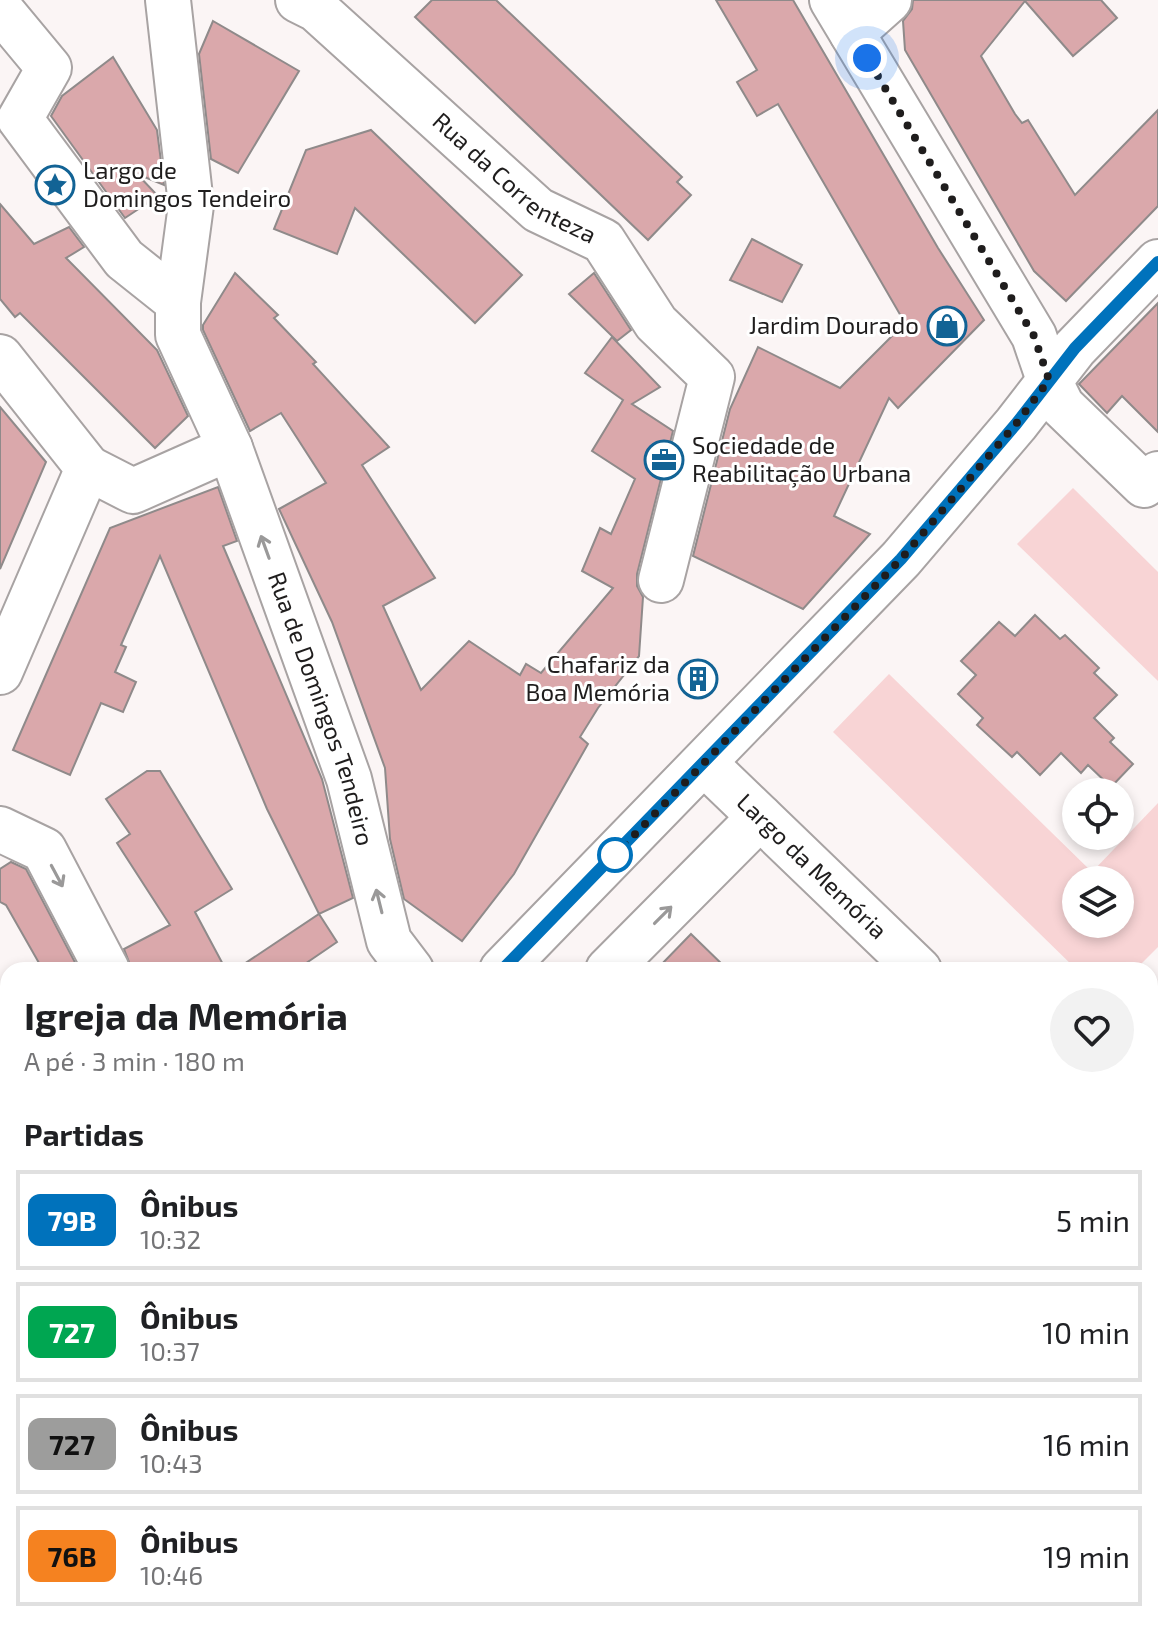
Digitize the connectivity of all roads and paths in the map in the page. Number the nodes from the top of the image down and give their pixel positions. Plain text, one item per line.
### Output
1 (168, 0) edge
2 (298, 0) edge
3 (889, 0) edge
4 (0, 9) edge
5 (842, 17) edge
6 (1158, 262) edge
7 (178, 302) junction
8 (0, 357) edge
9 (1049, 380) junction
10 (230, 448) junction
11 (88, 468) junction
12 (1151, 479) edge
13 (664, 570) dead end
14 (0, 672) edge
15 (705, 764) junction
16 (760, 817) junction
17 (0, 829) edge
18 (103, 962) edge
19 (405, 962) edge
20 (510, 962) edge
21 (616, 962) edge
22 (911, 962) edge

1 - 7 street
2 - 13 street, Rua da Correnteza
3 - 5 street
4 - 7 street
5 - 9 street
6 - 9 street
7 - 10 street
8 - 11 street
9 - 12 street
9 - 15 street
10 - 11 street
19 -> 10 street, Rua de Domingos Tendeiro
11 - 14 street
15 - 16 street, Largo da Memória
15 - 20 street
21 -> 16 street
16 - 22 street, Largo da Memória
17 -> 18 street

